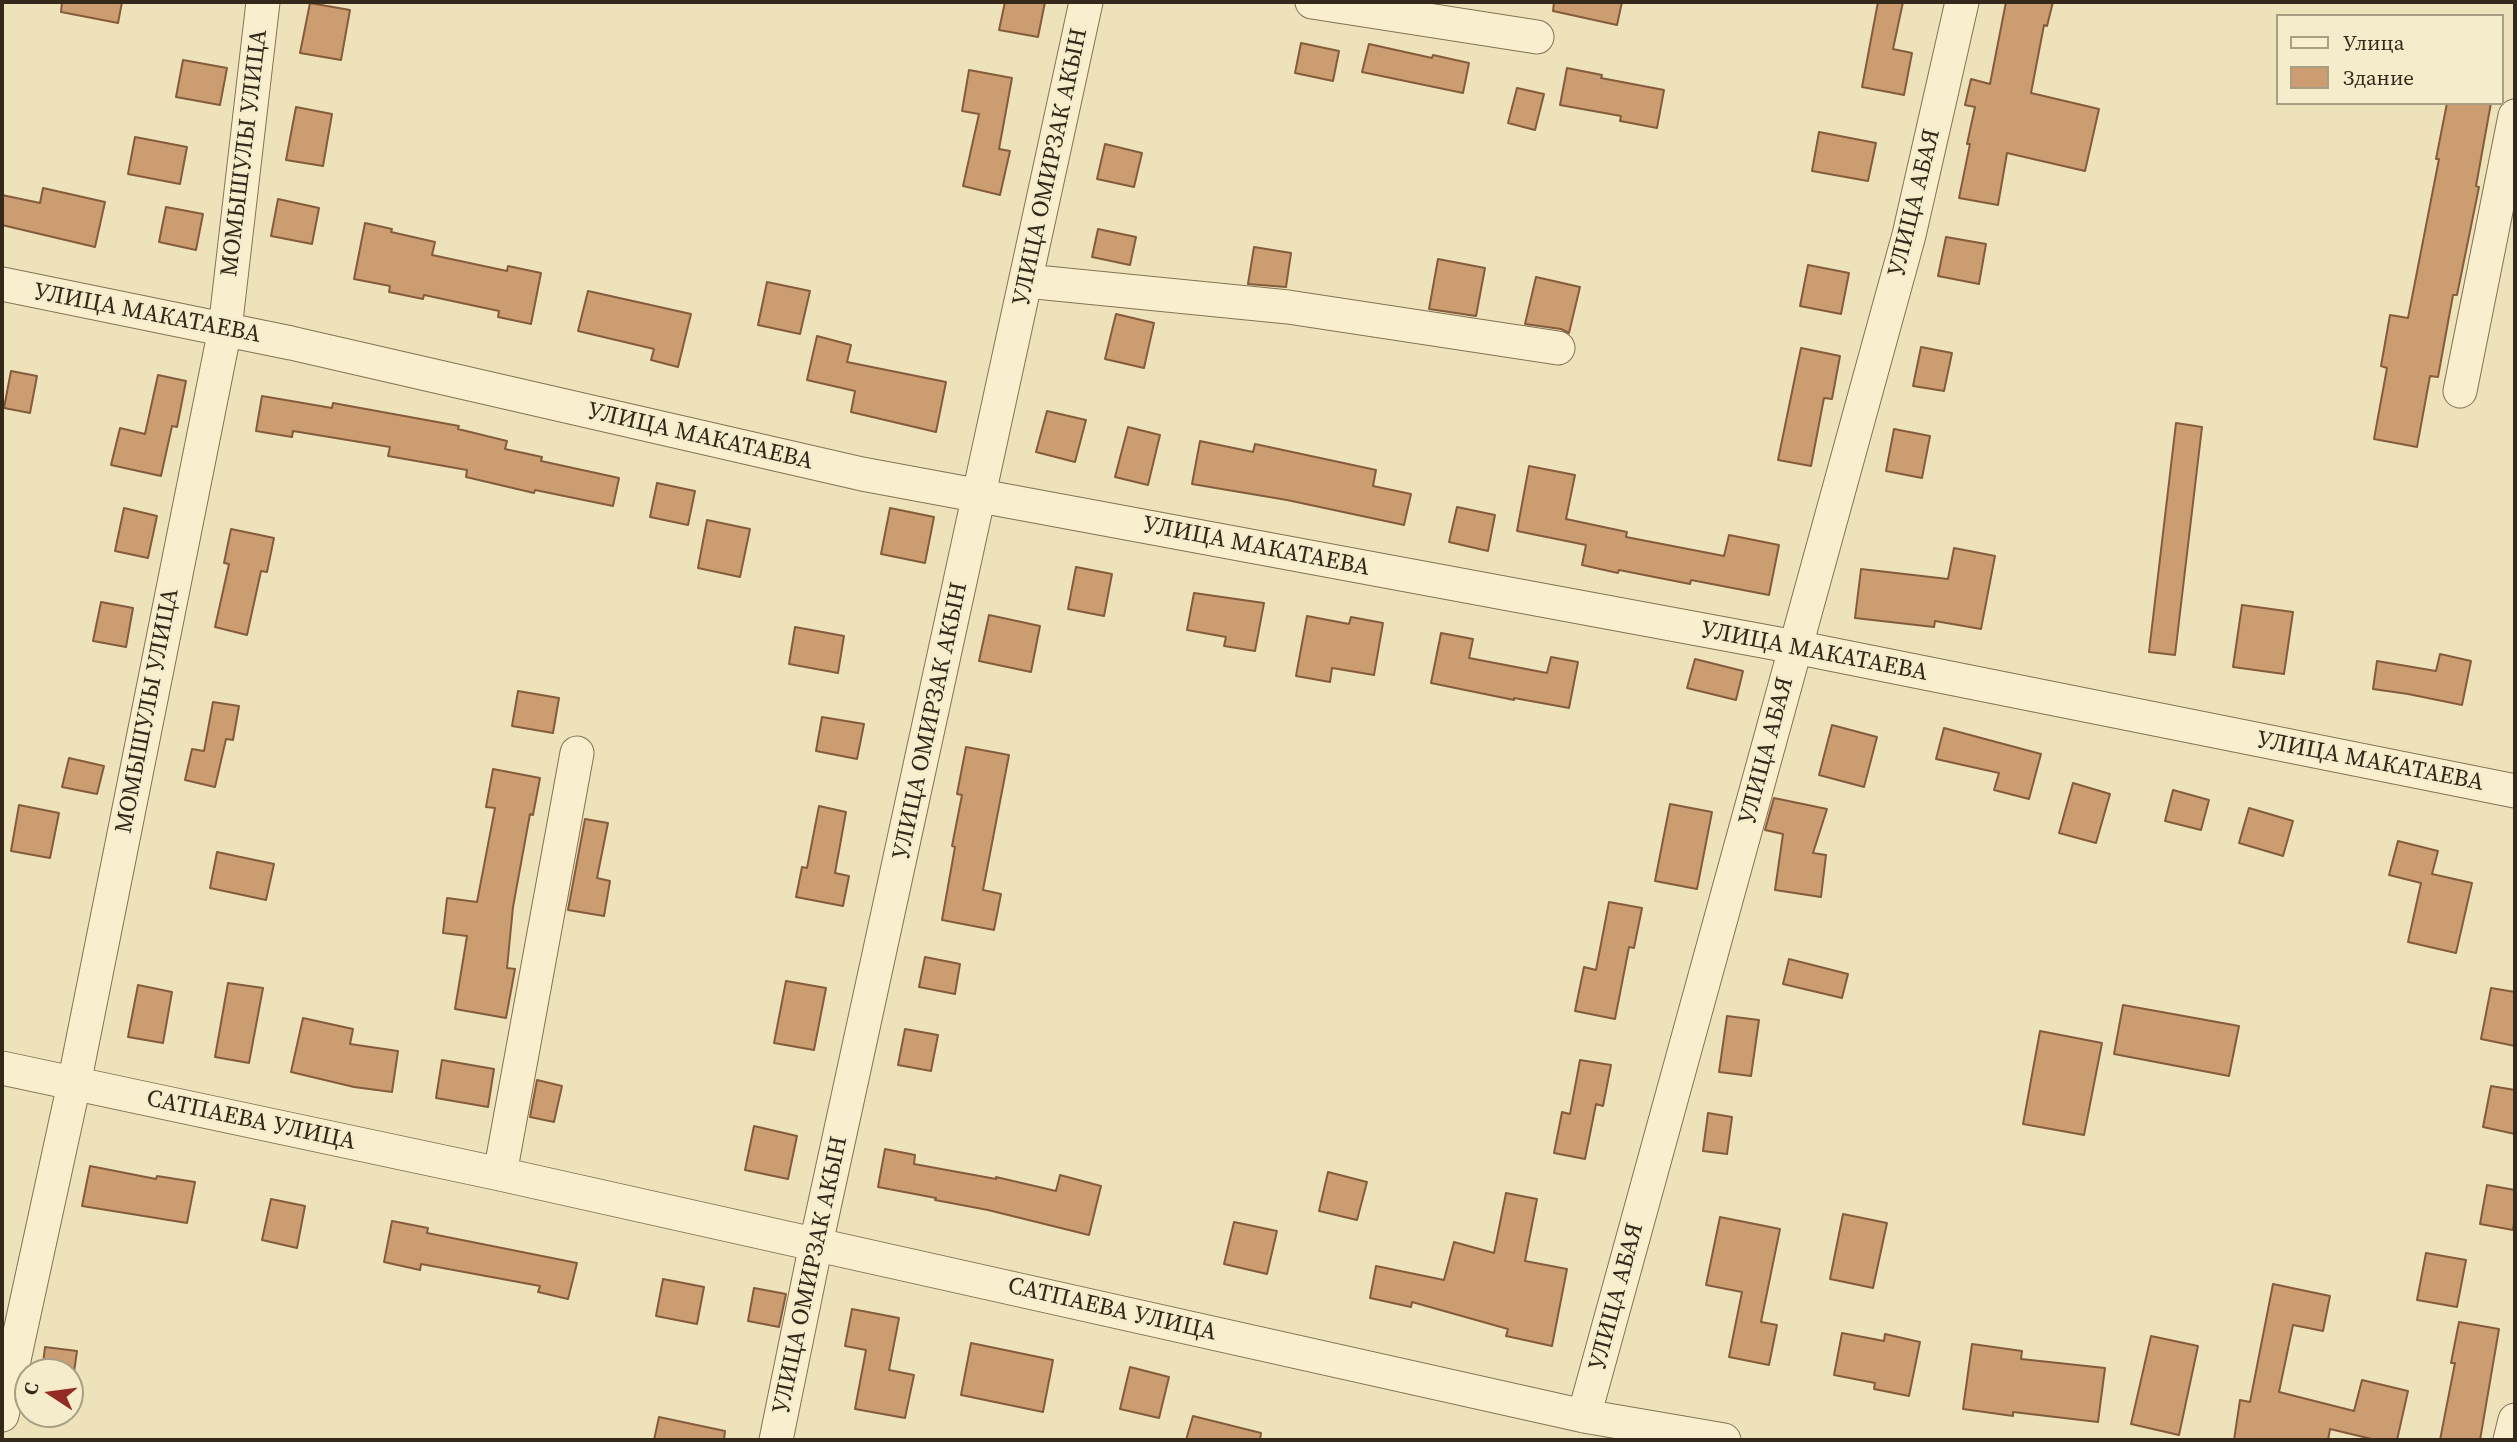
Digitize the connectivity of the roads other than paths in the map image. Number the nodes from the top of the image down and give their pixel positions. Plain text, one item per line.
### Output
1 (263, 2) edge
2 (1086, 2) edge
3 (1312, 2) edge
4 (1962, 2) edge
5 (1537, 37) dead end
6 (2515, 116) edge
7 (1026, 281) junction
8 (2, 285) edge
9 (225, 329) junction
10 (1558, 348) dead end
11 (2460, 391) dead end
12 (980, 496) junction
13 (1795, 647) junction
14 (577, 753) dead end
15 (2515, 791) edge
16 (2, 1069) edge
17 (74, 1084) junction
18 (500, 1174) junction
19 (816, 1244) junction
20 (2, 1415) edge
21 (1584, 1416) junction
22 (2515, 1420) edge
23 (776, 1440) edge
24 (1724, 1440) edge
25 (2510, 1440) edge

1 - 9 street, МОМЫШУЛЫ УЛИЦА
2 - 7 street, УЛИЦА ОМИРЗАК АКЫН
3 - 5 street
4 - 13 street, УЛИЦА АБАЯ
6 - 11 street
7 - 10 street
7 - 12 street, УЛИЦА ОМИРЗАК АКЫН
8 - 9 street, УЛИЦА МАКАТАЕВА
9 - 12 street, УЛИЦА МАКАТАЕВА
9 - 17 street, МОМЫШУЛЫ УЛИЦА
12 - 13 street, УЛИЦА МАКАТАЕВА
12 - 19 street, УЛИЦА ОМИРЗАК АКЫН
13 - 15 street, УЛИЦА МАКАТАЕВА
13 - 21 street, УЛИЦА АБАЯ
14 - 18 street
16 - 17 street, САТПАЕВА УЛИЦА
17 - 18 street, САТПАЕВА УЛИЦА
17 - 20 street, МОМЫШУЛЫ УЛИЦА
18 - 19 street, САТПАЕВА УЛИЦА
19 - 21 street, САТПАЕВА УЛИЦА
19 - 23 street, УЛИЦА ОМИРЗАК АКЫН
21 - 24 street, САТПАЕВА УЛИЦА
22 - 25 street

